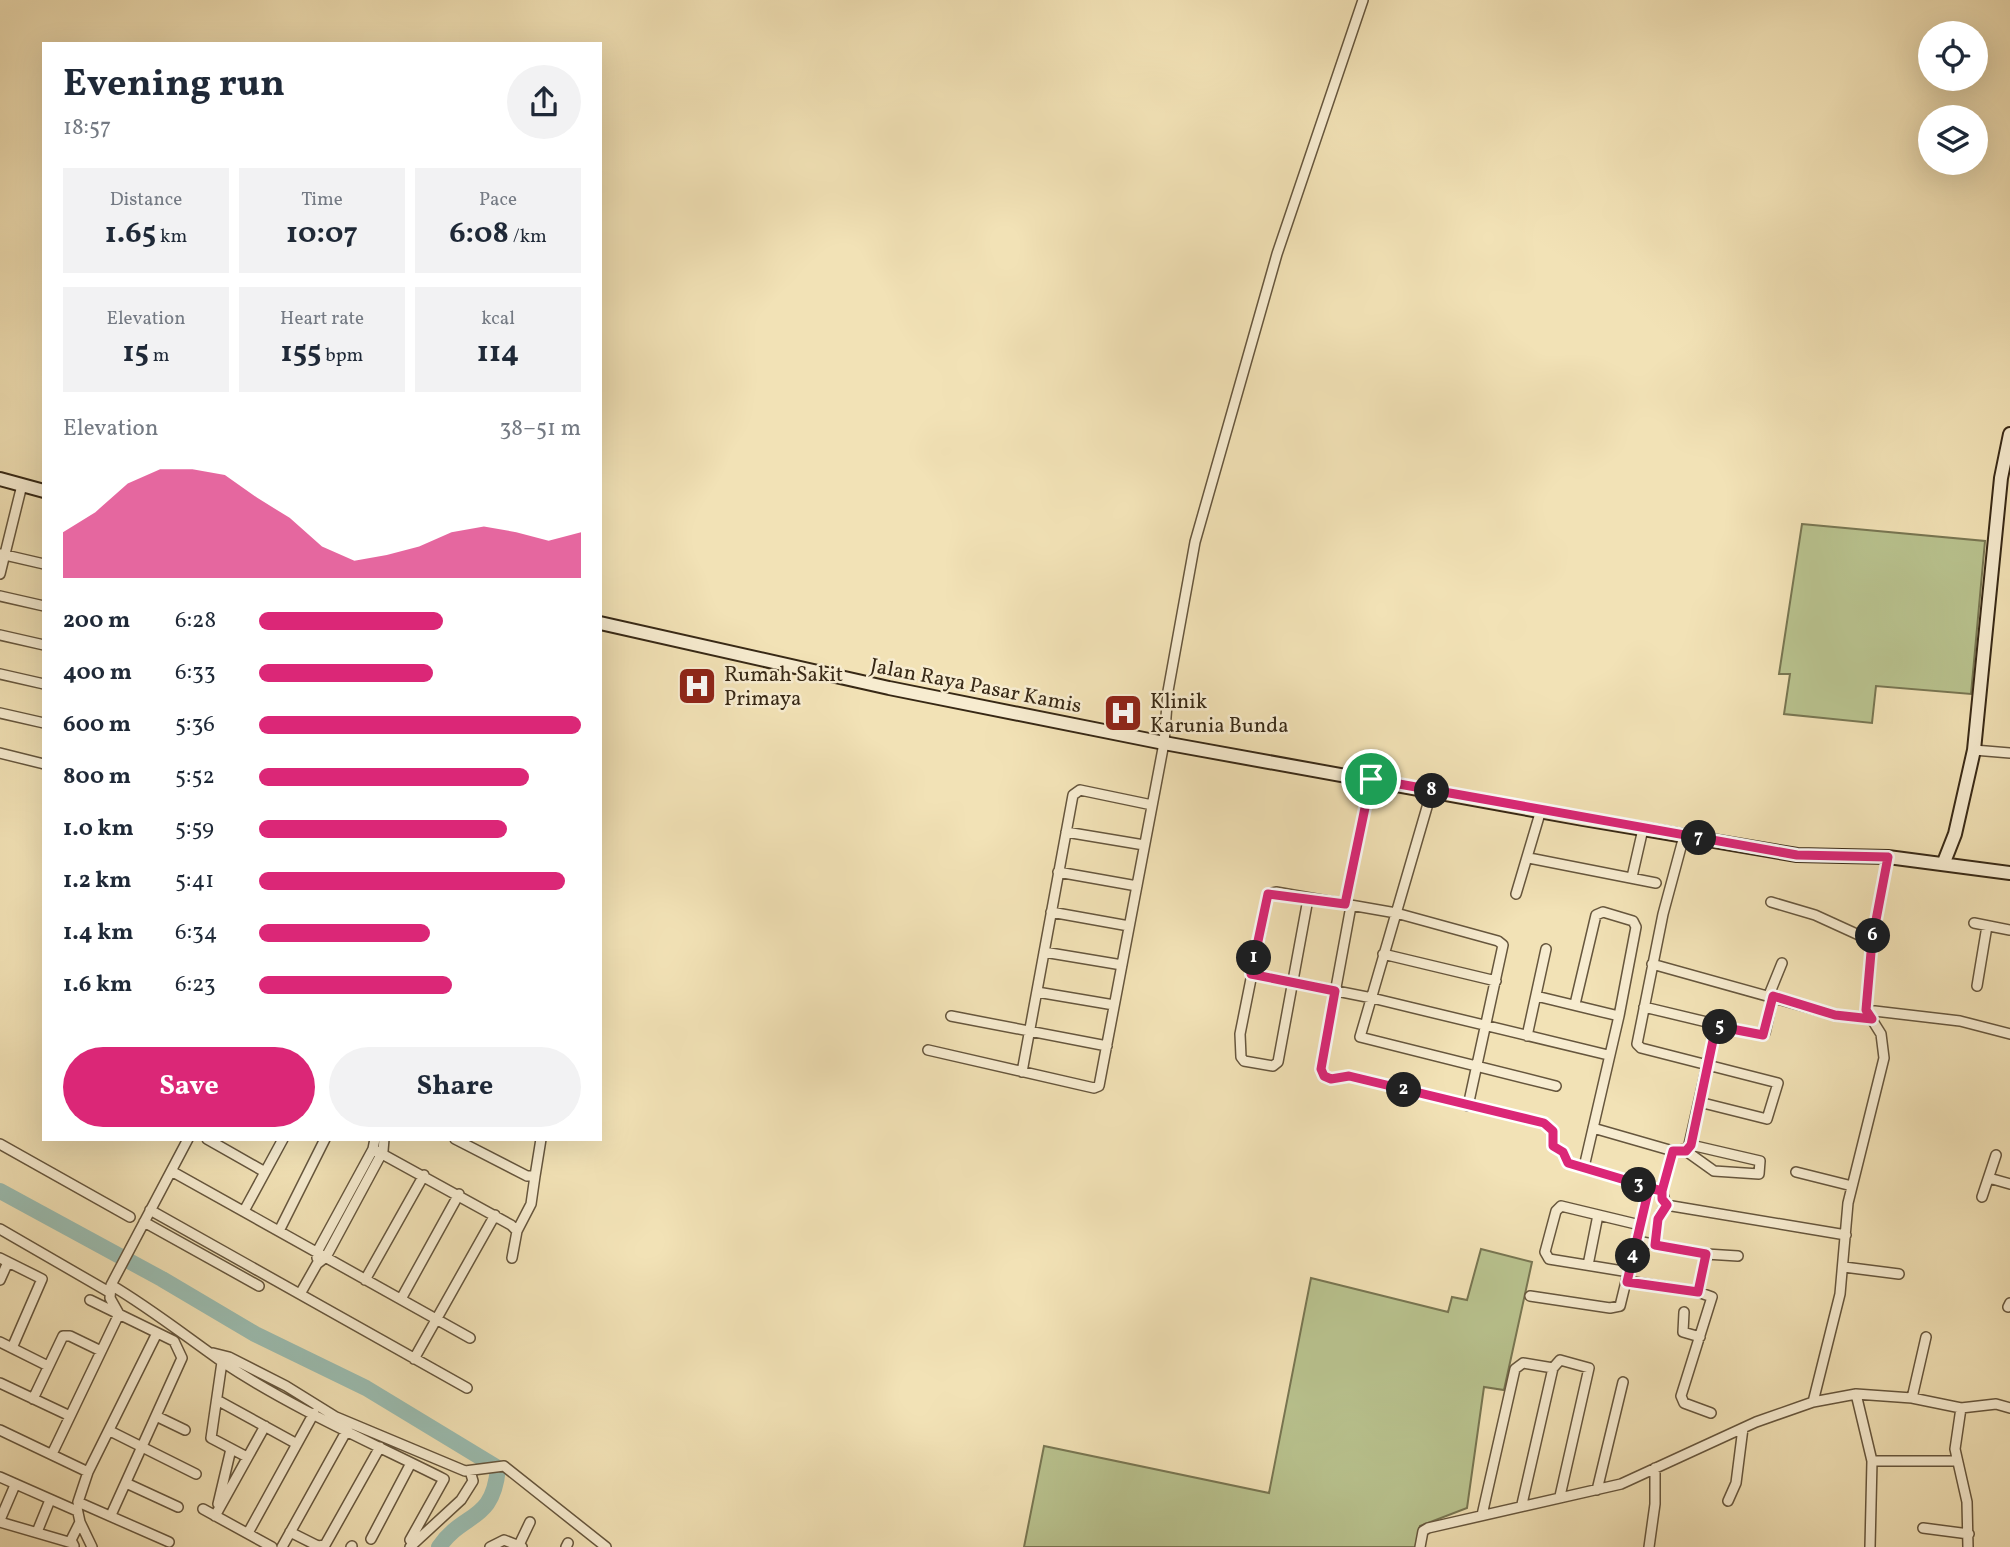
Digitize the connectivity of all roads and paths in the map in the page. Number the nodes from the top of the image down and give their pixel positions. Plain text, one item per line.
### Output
1 (1363, 0) edge
2 (2010, 434) edge
3 (2007, 467) edge
4 (0, 479) edge
5 (22, 485) junction
6 (42, 490) edge
7 (2, 554) edge
8 (42, 564) edge
9 (0, 574) edge
10 (0, 596) edge
11 (42, 606) edge
12 (602, 623) edge
13 (0, 635) edge
14 (42, 645) edge
15 (0, 674) edge
16 (42, 684) edge
17 (0, 713) edge
18 (42, 723) edge
19 (1164, 743) junction
20 (1974, 750) junction
21 (0, 753) edge
22 (2010, 753) edge
23 (42, 764) edge
24 (1371, 779) junction
25 (1432, 790) junction
26 (1152, 805) junction
27 (1541, 810) junction
28 (1643, 829) junction
29 (1066, 832) junction
30 (1684, 836) junction
31 (1144, 845) junction
32 (1888, 857) junction
33 (1529, 858) junction
34 (1944, 862) junction
35 (1058, 872) junction
36 (2010, 873) edge
37 (1632, 877) junction
38 (1656, 883) dead end
39 (1137, 886) junction
40 (1516, 894) dead end
41 (1308, 899) junction
42 (1771, 902) dead end
43 (1348, 905) junction
44 (1051, 912) junction
45 (1396, 913) junction
46 (1974, 923) dead end
47 (1129, 926) junction
48 (1987, 926) junction
49 (2010, 930) edge
50 (1872, 941) junction
51 (1546, 949) dead end
52 (1044, 952) junction
53 (1382, 954) junction
54 (1783, 963) dead end
55 (1653, 964) junction
56 (1122, 965) junction
57 (1251, 974) junction
58 (1496, 981) junction
59 (1294, 983) junction
60 (1977, 986) dead end
61 (1335, 991) junction
62 (1037, 992) junction
63 (1769, 995) junction
64 (1536, 996) junction
65 (1372, 998) junction
66 (1575, 1004) junction
67 (1114, 1005) junction
68 (1644, 1007) junction
69 (1866, 1010) junction
70 (951, 1016) dead end
71 (1619, 1016) junction
72 (1872, 1019) junction
73 (1716, 1026) junction
74 (1486, 1027) junction
75 (1029, 1033) junction
76 (2010, 1034) edge
77 (1527, 1036) junction
78 (1107, 1046) junction
79 (928, 1049) dead end
80 (1608, 1055) junction
81 (1707, 1064) junction
82 (1478, 1065) junction
83 (1022, 1072) junction
84 (1556, 1086) dead end
85 (1699, 1102) junction
86 (1468, 1105) junction
87 (1593, 1128) junction
88 (187, 1141) edge
89 (282, 1141) edge
90 (324, 1141) edge
91 (459, 1141) edge
92 (541, 1141) edge
93 (221, 1143) edge
94 (0, 1144) edge
95 (377, 1146) edge
96 (1688, 1148) junction
97 (1673, 1151) junction
98 (1996, 1154) dead end
99 (1584, 1167) junction
100 (173, 1172) junction
101 (265, 1172) junction
102 (1796, 1172) dead end
103 (424, 1175) junction
104 (535, 1176) junction
105 (1989, 1178) junction
106 (2010, 1184) edge
107 (1852, 1186) junction
108 (1649, 1188) junction
109 (1662, 1191) junction
110 (459, 1194) junction
111 (1982, 1197) dead end
112 (1667, 1205) junction
113 (150, 1210) junction
114 (244, 1212) junction
115 (495, 1215) junction
116 (1598, 1215) junction
117 (130, 1217) dead end
118 (144, 1222) junction
119 (1640, 1225) junction
120 (0, 1230) edge
121 (279, 1231) junction
122 (517, 1231) junction
123 (1846, 1235) junction
124 (1637, 1241) junction
125 (1655, 1245) junction
126 (1706, 1254) junction
127 (321, 1255) junction
128 (1738, 1256) dead end
129 (512, 1258) dead end
130 (4, 1260) edge
131 (1588, 1265) junction
132 (1844, 1267) junction
133 (1899, 1274) dead end
134 (1628, 1277) junction
135 (0, 1280) edge
136 (365, 1280) junction
137 (260, 1286) dead end
138 (110, 1288) junction
139 (1698, 1292) junction
140 (300, 1294) junction
141 (1530, 1296) dead end
142 (401, 1299) junction
143 (90, 1300) dead end
144 (1684, 1312) dead end
145 (119, 1314) junction
146 (436, 1319) junction
147 (157, 1333) junction
148 (1700, 1337) junction
149 (1926, 1337) dead end
150 (470, 1338) dead end
151 (0, 1342) edge
152 (12, 1348) junction
153 (101, 1351) junction
154 (211, 1353) junction
155 (414, 1359) junction
156 (222, 1362) junction
157 (48, 1366) junction
158 (1553, 1368) junction
159 (1623, 1382) dead end
160 (0, 1383) edge
161 (467, 1388) dead end
162 (1856, 1394) junction
163 (1912, 1398) junction
164 (33, 1399) junction
165 (217, 1400) junction
166 (1813, 1402) junction
167 (1961, 1408) junction
168 (2010, 1408) edge
169 (314, 1413) junction
170 (1711, 1413) dead end
171 (70, 1416) junction
172 (158, 1416) junction
173 (265, 1426) junction
174 (1743, 1428) junction
175 (0, 1430) edge
176 (185, 1430) dead end
177 (347, 1430) junction
178 (110, 1431) junction
179 (297, 1444) junction
180 (380, 1447) junction
181 (143, 1448) junction
182 (231, 1449) junction
183 (52, 1454) junction
184 (247, 1457) junction
185 (1872, 1461) junction
186 (1956, 1461) junction
187 (411, 1463) junction
188 (1655, 1468) junction
189 (475, 1469) junction
190 (88, 1472) junction
191 (196, 1474) dead end
192 (0, 1477) edge
193 (127, 1483) junction
194 (15, 1485) junction
195 (1597, 1490) junction
196 (1560, 1496) junction
197 (50, 1500) junction
198 (1728, 1501) dead end
199 (1522, 1504) junction
200 (77, 1507) junction
201 (178, 1507) dead end
202 (203, 1509) dead end
203 (111, 1515) junction
204 (1482, 1515) junction
205 (215, 1516) junction
206 (0, 1521) edge
207 (80, 1522) junction
208 (530, 1522) dead end
209 (1923, 1528) dead end
210 (37, 1532) junction
211 (290, 1532) junction
212 (247, 1533) junction
213 (1969, 1534) junction
214 (371, 1539) dead end
215 (169, 1542) dead end
216 (410, 1544) edge
217 (74, 1545) edge
218 (520, 1546) edge
219 (92, 1547) edge
220 (272, 1547) edge
221 (282, 1547) edge
222 (490, 1547) edge
223 (606, 1547) edge
224 (1420, 1547) edge
225 (1649, 1547) edge
226 (1870, 1547) edge
227 (1968, 1547) edge

1 - 19 street
2 - 3 main road
3 - 20 main road
4 - 5 main road
5 - 6 main road
5 - 7 street
7 - 8 street
7 - 9 street
10 - 11 street
12 - 19 main road, Jalan Raya Pasar Kamis
13 - 14 street
15 - 16 street
17 - 18 street
19 - 24 main road, Jalan Raya Pasar Kamis
19 - 26 street
20 - 22 street
20 - 34 main road
21 - 23 street
24 - 25 main road, Jalan Raya Pasar Kamis
24 - 43 street
25 - 27 main road, Jalan Raya Pasar Kamis
25 - 45 street
26 - 29 street
26 - 31 street
27 - 28 main road, Jalan Raya Pasar Kamis
27 - 33 street
28 - 30 main road, Jalan Raya Pasar Kamis
28 - 37 street
29 - 31 street
29 - 35 street
30 - 32 main road, Jalan Raya Pasar Kamis
30 - 55 street
31 - 39 street
32 - 34 main road, Jalan Raya Pasar Kamis
32 - 50 street
33 - 37 street
33 - 40 street
34 - 36 main road, Jalan Raya Pasar Kamis
35 - 39 street
35 - 44 street
37 - 38 street
39 - 47 street
41 - 43 street
41 - 57 street
41 - 59 street
42 - 50 street
43 - 45 street
43 - 61 street
44 - 47 street
44 - 52 street
45 - 53 street
45 - 58 street
46 - 48 street
47 - 56 street
48 - 49 street
48 - 60 street
50 - 69 street
51 - 64 street
52 - 56 street
52 - 62 street
53 - 58 street
53 - 65 street
54 - 63 street
55 - 63 street
55 - 68 street
56 - 67 street
57 - 59 street
57 - 59 street
58 - 74 street
59 - 61 street
61 - 65 street
61 - 86 street
62 - 67 street
62 - 75 street
63 - 72 street
63 - 73 street
64 - 66 street
64 - 77 street
65 - 74 street
65 - 82 street
66 - 71 street
66 - 71 street
67 - 78 street
68 - 73 street
68 - 81 street
69 - 72 street
69 - 76 street
70 - 75 street
71 - 80 street
72 - 107 street
73 - 81 street
74 - 77 street
74 - 82 street
75 - 78 street
75 - 83 street
77 - 80 street
78 - 83 street
79 - 83 street
80 - 87 street
81 - 85 street
81 - 85 street
82 - 84 street
82 - 86 street
85 - 96 street
86 - 99 street
87 - 97 street
87 - 99 street
88 - 100 street
89 - 101 street
90 - 121 street
91 - 104 street
92 - 104 street
93 - 101 street
94 - 117 street
95 - 103 street
95 - 127 street
96 - 96 street
96 - 97 street
97 - 109 street
98 - 105 street
99 - 108 street
100 - 113 street
100 - 114 street
101 - 114 street
102 - 107 street
103 - 110 street
103 - 136 street
104 - 122 street
105 - 106 street
105 - 111 street
107 - 123 street
108 - 109 street
108 - 119 street
109 - 112 street
110 - 115 street
110 - 142 street
112 - 123 street
112 - 125 street
113 - 118 street
113 - 140 street
114 - 121 street
115 - 122 street
115 - 146 street
116 - 119 street
116 - 131 street
116 - 131 street
118 - 137 street
118 - 138 street
119 - 124 street
120 - 138 street
121 - 127 street
122 - 129 street
123 - 132 street
124 - 125 street
124 - 134 street
125 - 126 street
126 - 128 street
126 - 139 street
127 - 136 street
127 - 140 street
130 - 135 street
130 - 152 street
131 - 134 street
132 - 133 street
132 - 166 street
134 - 139 street
134 - 141 street
136 - 142 street
138 - 145 street
138 - 154 street
139 - 148 street
140 - 155 street
142 - 146 street
143 - 145 street
144 - 148 street
145 - 147 street
145 - 153 street
146 - 150 street
146 - 155 street
147 - 172 street
147 - 178 street
148 - 170 street
149 - 163 street
151 - 152 street
152 - 157 street
153 - 157 street
153 - 171 street
154 - 156 street
154 - 189 street
155 - 161 street
156 - 165 street
156 - 169 street
157 - 164 street
158 - 196 street
158 - 199 street
158 - 204 street
159 - 195 street
160 - 164 street
162 - 163 street
162 - 166 street
162 - 185 street
163 - 167 street
164 - 171 street
165 - 173 street
165 - 182 street
166 - 174 street
167 - 168 street
167 - 186 street
169 - 177 street
169 - 179 street
171 - 183 street
172 - 176 street
172 - 181 street
173 - 179 street
173 - 184 street
174 - 188 street
174 - 198 street
175 - 183 street
177 - 180 street
177 - 211 street
178 - 181 street
178 - 190 street
179 - 212 street
180 - 187 street
180 - 211 street
181 - 191 street
181 - 193 street
182 - 184 street
182 - 205 street
183 - 190 street
184 - 205 street
185 - 186 street
185 - 226 street
186 - 213 street
187 - 214 street
187 - 216 street
188 - 195 street
188 - 225 street
189 - 216 street
189 - 223 street
190 - 200 street
192 - 194 street
193 - 201 street
193 - 203 street
194 - 197 street
194 - 206 street
195 - 196 street
196 - 199 street
197 - 200 street
197 - 210 street
199 - 204 street
200 - 203 street
200 - 207 street
202 - 205 street
203 - 215 street
204 - 224 street
205 - 212 street
206 - 210 street
207 - 217 street
207 - 219 street
208 - 218 street
209 - 213 street
210 - 217 street
211 - 221 street
212 - 220 street
213 - 227 street
218 - 222 street

